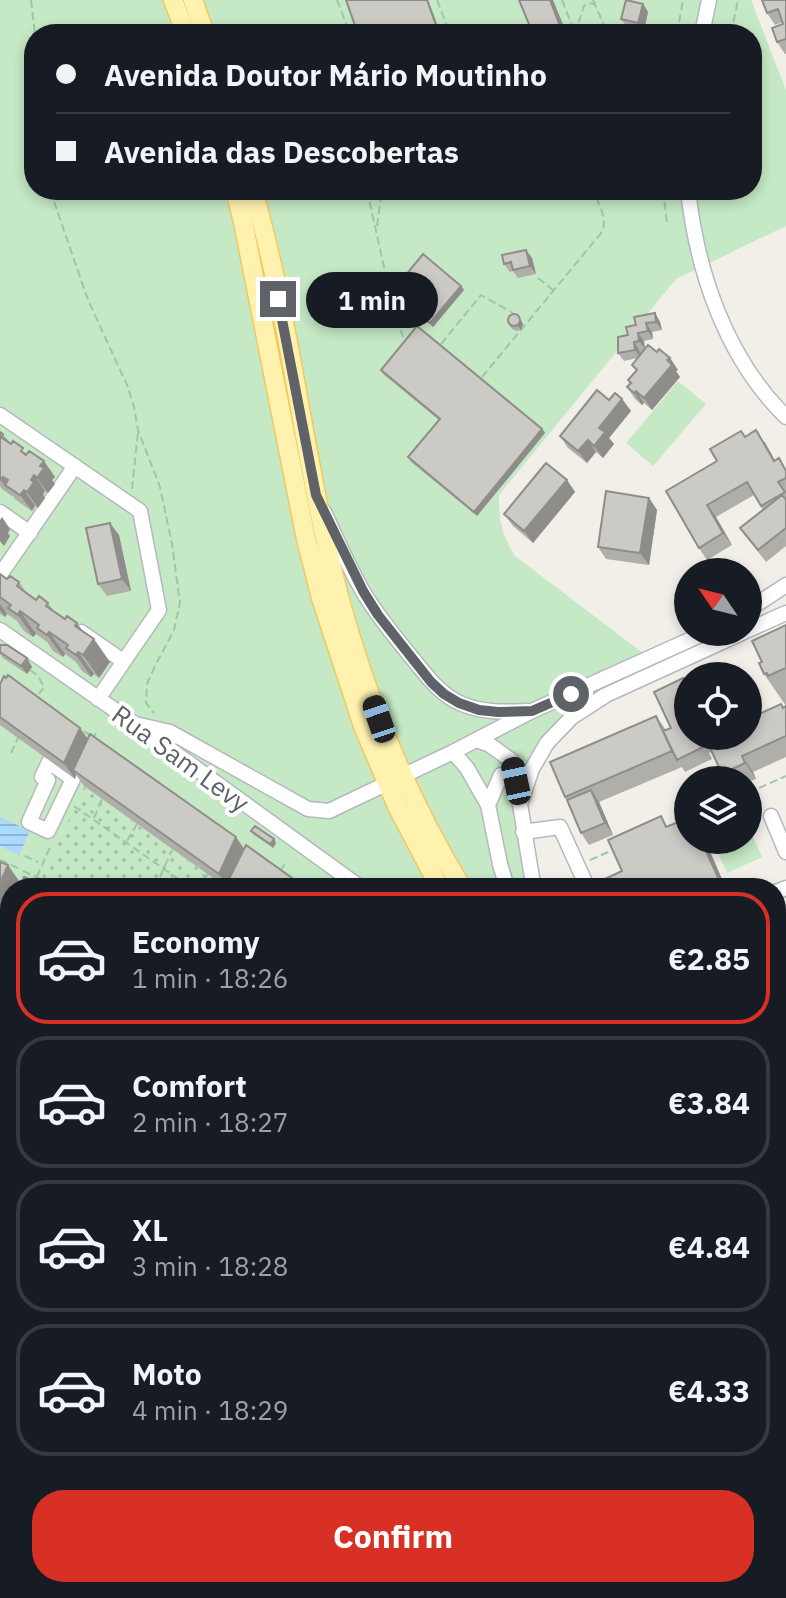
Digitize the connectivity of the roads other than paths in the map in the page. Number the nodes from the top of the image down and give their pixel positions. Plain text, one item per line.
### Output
1 (173, 0) edge
2 (193, 0) edge
3 (709, 0) edge
4 (182, 24) edge
5 (201, 24) edge
6 (704, 24) edge
7 (237, 200) edge
8 (255, 200) edge
9 (690, 200) edge
10 (0, 415) edge
11 (786, 417) edge
12 (75, 466) junction
13 (316, 495) junction
14 (0, 512) edge
15 (30, 533) junction
16 (4, 578) edge
17 (786, 585) edge
18 (762, 601) edge
19 (786, 613) edge
20 (762, 624) edge
21 (74, 627) edge
22 (0, 630) edge
23 (676, 646) edge
24 (713, 646) edge
25 (123, 661) junction
26 (98, 699) junction
27 (538, 708) junction
28 (135, 724) junction
29 (554, 734) junction
30 (476, 740) junction
31 (453, 752) junction
32 (501, 775) dead end
33 (404, 776) junction
34 (387, 784) junction
35 (63, 798) joint
36 (521, 801) junction
37 (488, 805) junction
38 (771, 816) dead end
39 (523, 832) junction
40 (786, 852) edge
41 (347, 878) edge
42 (435, 878) edge
43 (457, 878) edge
44 (505, 878) edge
45 (532, 878) edge
46 (583, 878) edge

1 - 4 main road
2 - 5 main road
3 - 6 street
7 - 34 main road
8 - 13 main road
9 - 11 street
10 - 12 street
12 - 15 street
12 - 25 street
13 - 27 street
13 - 33 main road
14 - 15 street
15 - 16 street
17 - 18 street
19 - 20 street
21 - 25 street
22 - 26 street, Rua Sam Levy
23 - 27 street
24 - 29 street
25 - 26 street
26 - 28 street, Rua Sam Levy
27 - 29 street
27 - 30 street
28 - 34 street
28 - 41 street, Rua Sam Levy
29 - 36 street
30 - 31 street
30 - 36 street
31 - 33 street
31 - 37 street
32 - 37 street
33 - 34 street
33 - 43 main road
34 - 42 main road
35 - 35 street
36 - 39 street
37 - 44 street
38 - 40 street
39 - 45 street
39 - 46 street

